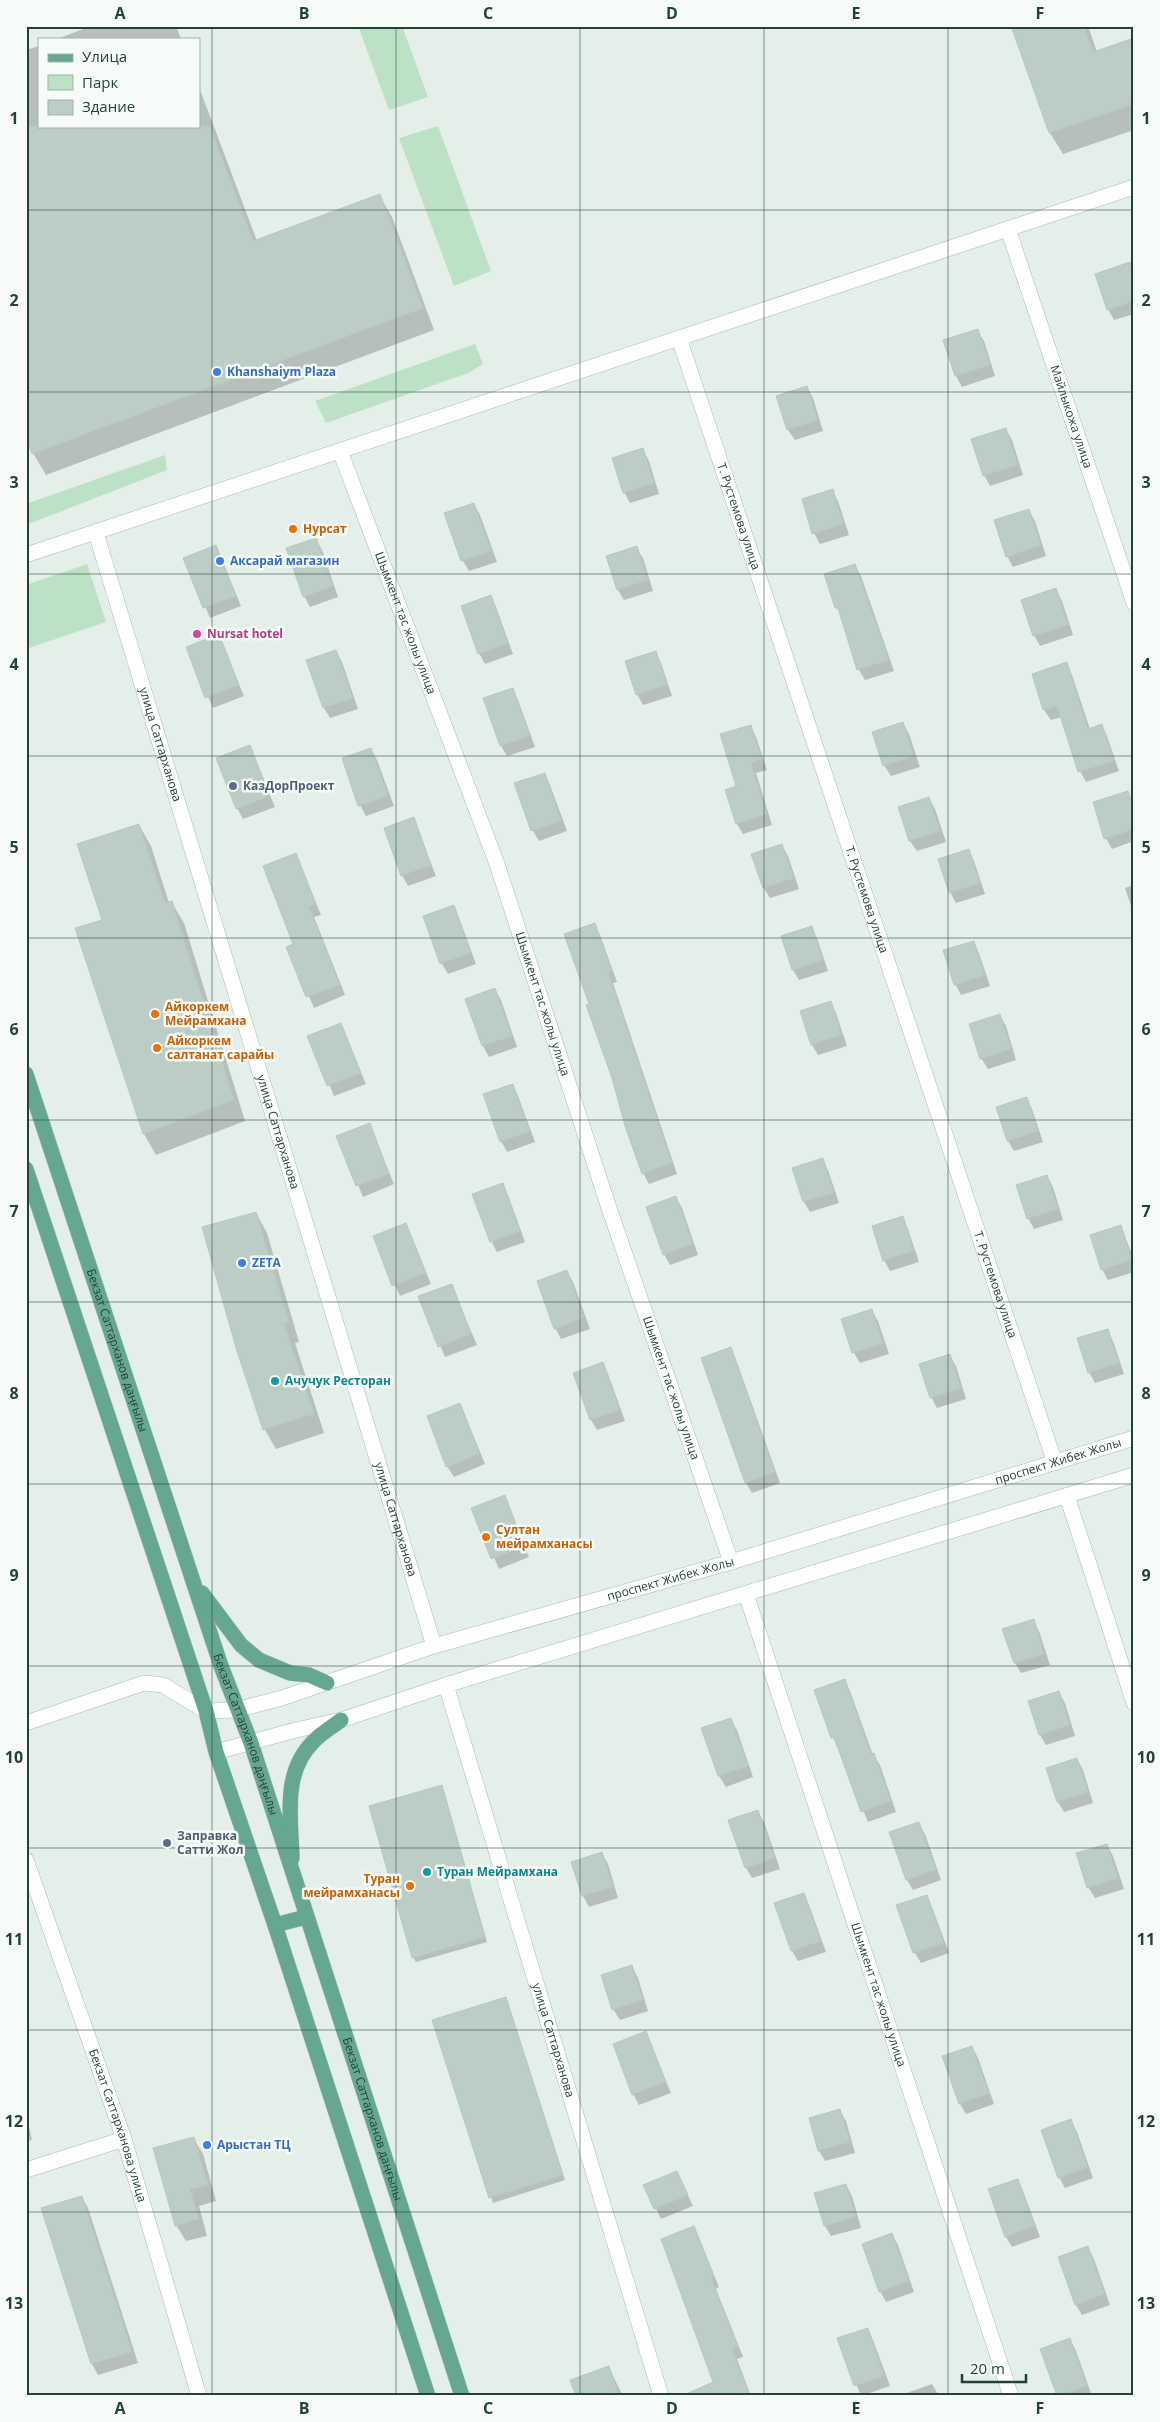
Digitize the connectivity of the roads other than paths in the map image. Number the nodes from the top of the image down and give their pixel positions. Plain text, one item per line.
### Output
1 (1134, 187) edge
2 (1008, 229) junction
3 (679, 338) junction
4 (340, 451) junction
5 (96, 533) junction
6 (26, 555) edge
7 (1134, 603) edge
8 (26, 1074) edge
9 (26, 1170) edge
10 (1134, 1438) edge
11 (1054, 1462) junction
12 (1134, 1475) edge
13 (1067, 1496) junction
14 (731, 1562) junction
15 (194, 1584) junction
16 (746, 1594) junction
17 (434, 1646) junction
18 (327, 1683) junction
19 (446, 1685) junction
20 (1134, 1703) edge
21 (236, 1710) junction
22 (206, 1711) junction
23 (341, 1720) junction
24 (26, 1723) edge
25 (250, 1743) junction
26 (216, 1752) junction
27 (26, 1860) edge
28 (293, 1876) junction
29 (306, 1917) junction
30 (276, 1925) junction
31 (124, 2139) junction
32 (26, 2170) edge
33 (199, 2396) edge
34 (428, 2396) edge
35 (462, 2396) edge
36 (661, 2396) edge
37 (1011, 2396) edge

1 - 2 street
2 - 3 street
2 - 7 street, Майлыкожа улица
3 - 4 street
3 - 11 street, Т. Рустемова улица
4 - 5 street
4 - 14 street, Шымкент тас жолы улица
5 - 6 street
5 - 17 street, улица Саттарханова
8 - 15 main road, Бекзат Саттарханов даңғылы
9 - 22 main road
10 - 11 street, проспект Жибек Жолы
11 - 14 street, проспект Жибек Жолы
12 - 13 street
13 - 16 street
13 - 20 street
14 - 17 street, проспект Жибек Жолы
15 - 18 main road
15 - 21 main road, Бекзат Саттарханов даңғылы
16 - 19 street
16 - 37 street, Шымкент тас жолы улица
17 - 18 street, проспект Жибек Жолы
18 - 21 street, проспект Жибек Жолы
19 - 23 street
19 - 36 street, улица Саттарханова
21 - 22 street, проспект Жибек Жолы
21 - 25 main road, Бекзат Саттарханов даңғылы
22 - 24 street
22 - 26 main road
23 - 25 street
23 - 28 main road
25 - 26 street
25 - 28 main road, Бекзат Саттарханов даңғылы
26 - 30 main road
27 - 31 street, Бекзат Саттарханова улица
28 - 29 main road, Бекзат Саттарханов даңғылы
29 - 30 main road
29 - 35 main road, Бекзат Саттарханов даңғылы
30 - 34 main road
31 - 32 street
31 - 33 street, Бекзат Саттарханова улица

